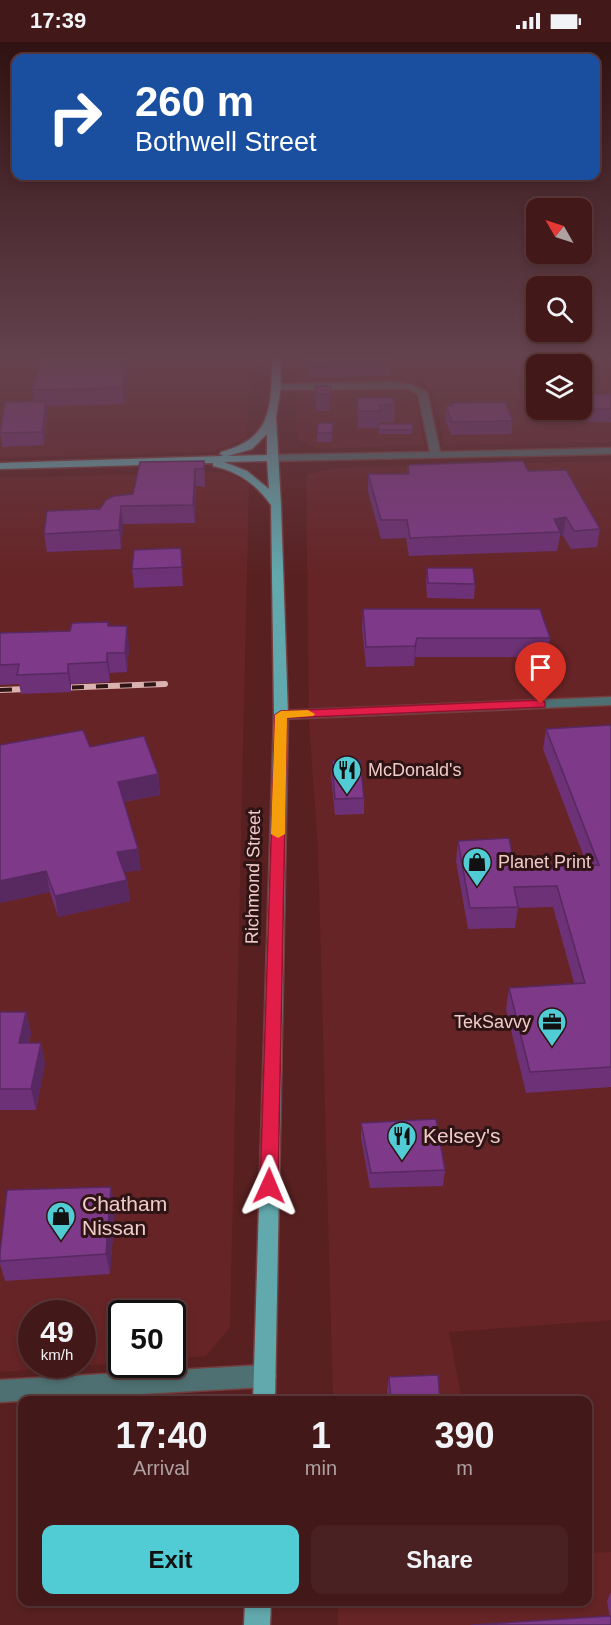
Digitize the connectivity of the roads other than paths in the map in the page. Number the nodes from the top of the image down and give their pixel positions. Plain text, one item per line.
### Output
1 (266, 429) edge
2 (271, 429) edge
3 (430, 429) edge
4 (611, 450) edge
5 (436, 455) junction
6 (272, 458) junction
7 (196, 461) junction
8 (0, 466) edge
9 (276, 505) junction
10 (611, 701) edge
11 (281, 715) junction
12 (265, 1376) junction
13 (0, 1391) edge
14 (264, 1396) edge
15 (258, 1606) edge
16 (257, 1625) edge

1 - 7 main road
2 - 6 main road, Richmond Street
3 - 5 street
4 - 5 street
5 - 6 street
6 - 7 main road
6 - 9 main road, Richmond Street
7 - 8 main road
7 - 9 main road
9 - 11 main road, Richmond Street
10 - 11 street
11 - 12 main road, Richmond Street
12 - 13 street
12 - 14 main road, Richmond Street
15 - 16 main road

